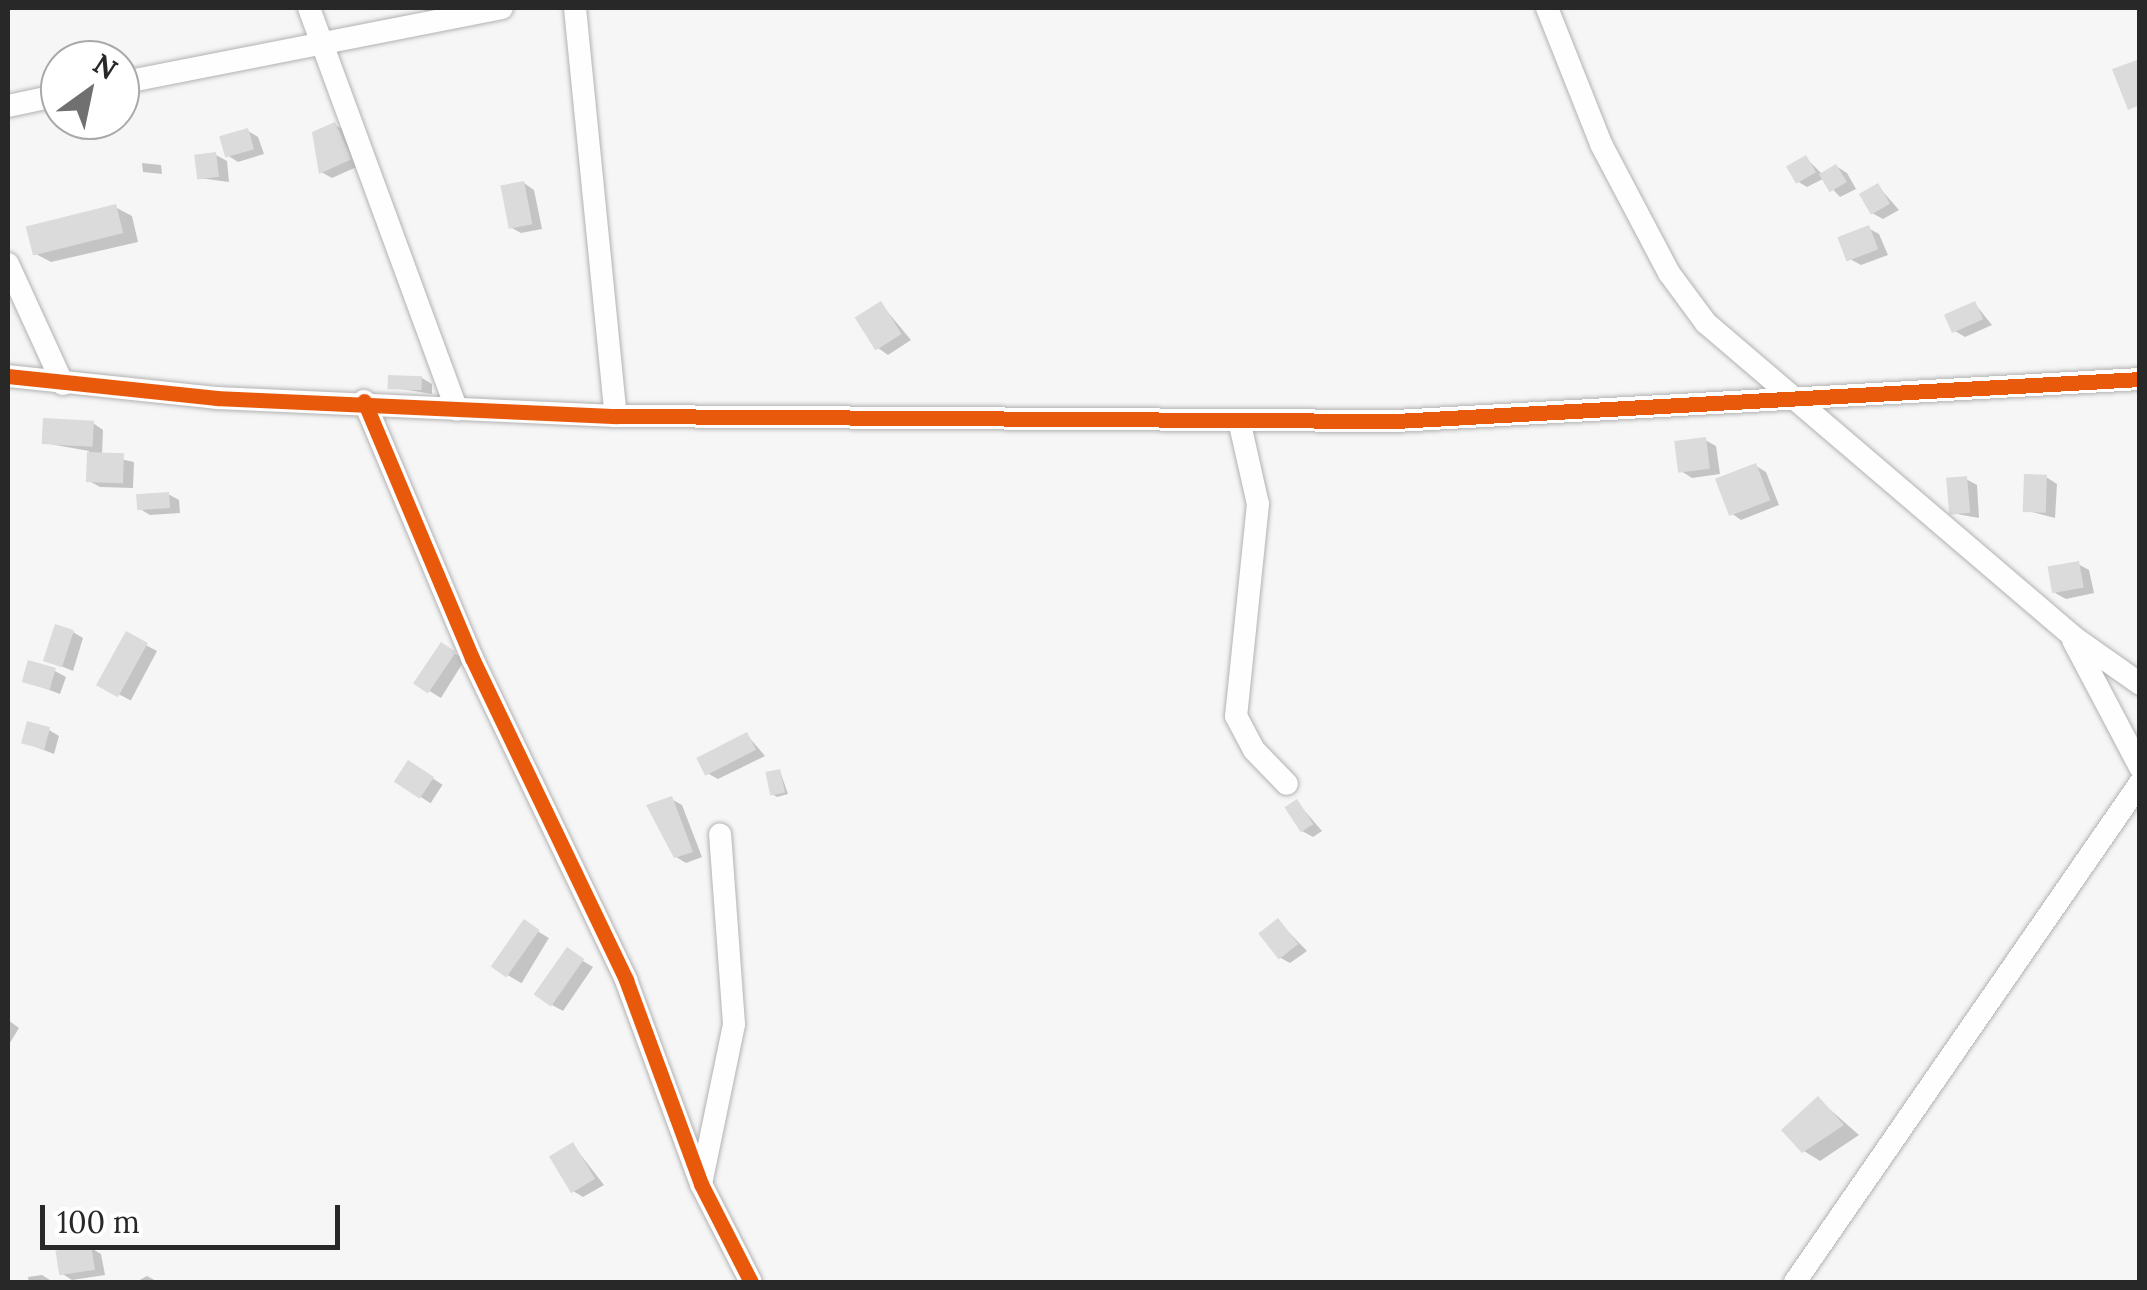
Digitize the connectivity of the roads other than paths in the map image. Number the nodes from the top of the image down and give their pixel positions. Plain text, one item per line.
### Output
1 (310, 8) edge
2 (502, 8) edge
3 (575, 8) edge
4 (1548, 8) edge
5 (323, 42) junction
6 (140, 79) edge
7 (40, 99) edge
8 (8, 106) edge
9 (8, 264) edge
10 (8, 376) edge
11 (2140, 379) edge
12 (64, 384) junction
13 (1795, 397) junction
14 (364, 401) junction
15 (457, 410) junction
16 (616, 416) junction
17 (1240, 420) junction
18 (2072, 636) junction
19 (2140, 684) edge
20 (2140, 766) edge
21 (2140, 783) edge
22 (1287, 784) dead end
23 (720, 835) dead end
24 (702, 1184) junction
25 (751, 1282) edge
26 (1795, 1282) edge

1 - 5 street
2 - 5 street
3 - 16 street
4 - 13 street
5 - 6 street
5 - 15 street
7 - 8 street
9 - 12 street
10 - 12 street
11 - 13 street
12 - 14 street
13 - 17 street
13 - 18 street
14 - 15 street
14 - 24 street
15 - 16 street
16 - 17 street
17 - 22 street
18 - 19 street
18 - 20 street
21 - 26 street
23 - 24 street
24 - 25 street

